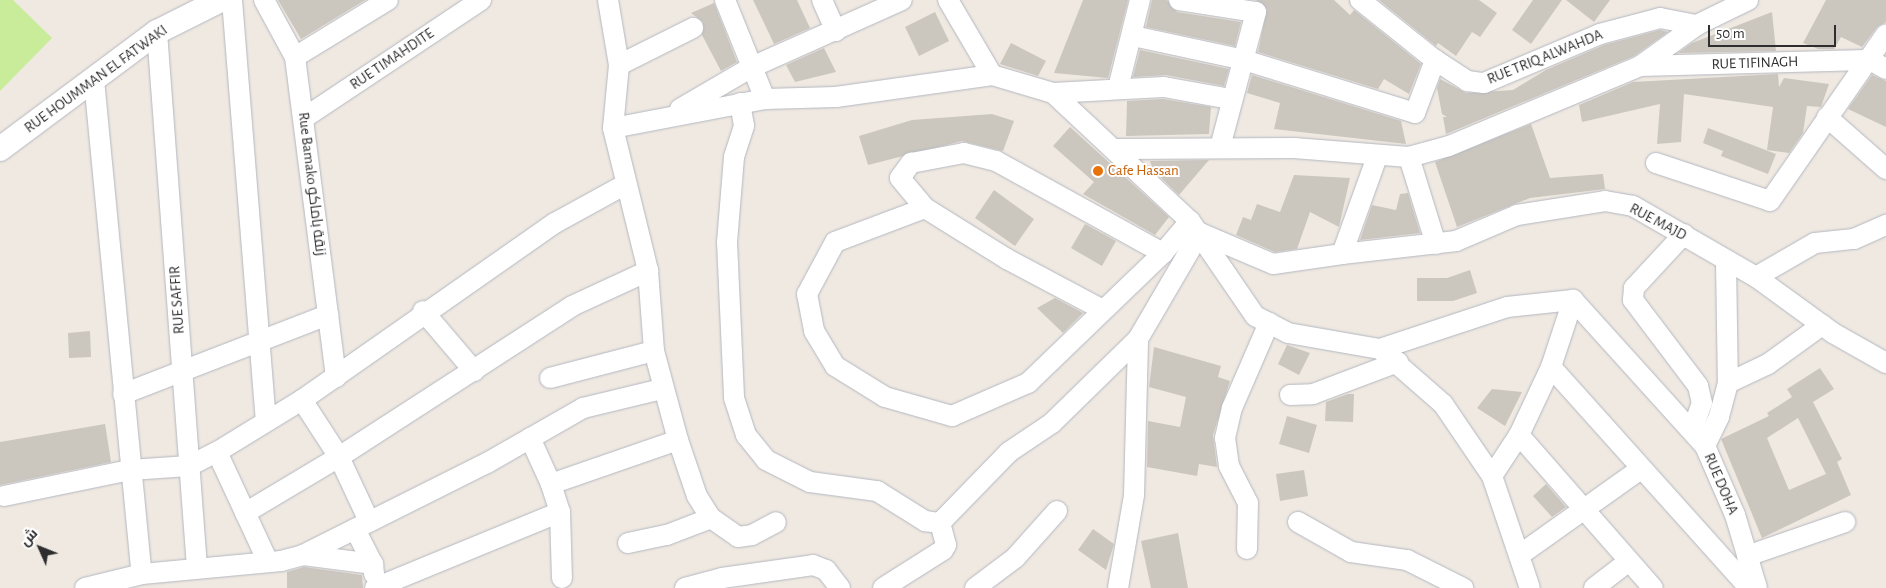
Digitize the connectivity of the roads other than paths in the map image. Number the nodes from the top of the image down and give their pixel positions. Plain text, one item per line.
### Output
1 (221, 0) edge
2 (232, 0) edge
3 (264, 0) edge
4 (388, 0) edge
5 (481, 0) edge
6 (724, 0) edge
7 (822, 0) edge
8 (902, 0) edge
9 (948, 0) edge
10 (1140, 0) edge
11 (1179, 0) edge
12 (1360, 0) edge
13 (1748, 0) edge
14 (613, 1) edge
15 (1697, 25) junction
16 (693, 28) dead end
17 (836, 31) junction
18 (157, 32) junction
19 (1886, 34) edge
20 (1133, 36) junction
21 (295, 57) junction
22 (1244, 60) junction
23 (1435, 60) junction
24 (619, 65) junction
25 (1878, 65) edge
26 (1640, 66) junction
27 (752, 67) junction
28 (992, 75) junction
29 (94, 80) junction
30 (1118, 88) junction
31 (1053, 94) junction
32 (765, 99) junction
33 (1231, 99) junction
34 (740, 103) junction
35 (674, 114) junction
36 (1827, 117) junction
37 (304, 118) junction
38 (614, 128) junction
39 (1220, 147) junction
40 (0, 149) edge
41 (1117, 149) junction
42 (1377, 157) junction
43 (1409, 157) junction
44 (1656, 163) dead end
45 (1886, 169) edge
46 (626, 184) junction
47 (925, 208) junction
48 (1886, 225) edge
49 (1195, 227) junction
50 (1684, 234) junction
51 (1436, 244) junction
52 (1163, 254) junction
53 (1342, 254) junction
54 (1726, 262) junction
55 (648, 270) junction
56 (1756, 278) junction
57 (1573, 300) junction
58 (1103, 310) junction
59 (423, 311) junction
60 (328, 315) junction
61 (1269, 323) junction
62 (1822, 326) junction
63 (1138, 339) junction
64 (260, 341) junction
65 (1380, 349) junction
66 (654, 350) junction
67 (1398, 362) junction
68 (1886, 363) edge
69 (1551, 367) junction
70 (182, 371) junction
71 (474, 371) junction
72 (336, 377) junction
73 (550, 378) dead end
74 (1728, 383) junction
75 (662, 389) junction
76 (123, 394) junction
77 (1290, 394) dead end
78 (302, 400) junction
79 (266, 421) junction
80 (1693, 428) junction
81 (1519, 435) junction
82 (530, 438) junction
83 (678, 440) junction
84 (1705, 446) junction
85 (217, 452) junction
86 (339, 457) junction
87 (189, 466) junction
88 (130, 470) junction
89 (1639, 470) junction
90 (1492, 476) junction
91 (551, 484) junction
92 (4, 496) dead end
93 (1584, 509) junction
94 (1057, 511) dead end
95 (560, 512) junction
96 (245, 513) junction
97 (711, 518) junction
98 (776, 522) dead end
99 (1298, 522) dead end
100 (1845, 522) dead end
101 (940, 524) junction
102 (362, 525) junction
103 (628, 543) dead end
104 (1247, 549) dead end
105 (1521, 554) junction
106 (303, 555) junction
107 (1747, 556) junction
108 (1629, 560) junction
109 (268, 562) junction
110 (373, 564) junction
111 (197, 568) junction
112 (142, 574) junction
113 (562, 578) dead end
114 (1122, 585) edge
115 (834, 586) edge
116 (888, 587) edge
117 (85, 588) edge
118 (374, 588) edge
119 (685, 588) edge
120 (974, 588) edge
121 (1463, 588) edge
122 (1530, 588) edge
123 (1594, 588) edge
124 (1652, 588) edge
125 (1749, 588) edge
126 (1757, 588) edge

1 - 18 street, RUE HOUMMAN EL FATWAKI
2 - 64 street
3 - 21 street, Rue Bamako زنقة باماكو
4 - 21 street
5 - 37 street, RUE TIMAHDITE
6 - 27 street
7 - 17 street
8 - 17 street
9 - 28 street
10 - 20 street
11 - 22 street
12 - 23 street, RUE TRIQ ALWAHDA
13 - 15 street
14 - 24 street
15 - 23 street, RUE TRIQ ALWAHDA
15 - 26 street
16 - 24 street
17 - 27 street
18 - 29 street, RUE HOUMMAN EL FATWAKI
18 - 70 street, RUE SAFFIR
19 - 25 street
20 - 22 street
20 - 30 street
21 - 37 street, Rue Bamako زنقة باماكو
22 - 23 street
22 - 33 street
24 - 38 street
25 - 26 street, RUE TIFINAGH
25 - 36 street
26 - 43 street
27 - 32 street
27 - 35 street
28 - 31 street
28 - 32 street
29 - 40 street, RUE HOUMMAN EL FATWAKI
29 - 76 street
30 - 31 street
30 - 33 street
31 - 41 street
32 - 34 street
33 - 39 street
34 - 35 street
34 - 101 street
35 - 38 street
36 - 44 street
36 - 45 street
37 - 60 street, Rue Bamako زنقة باماكو
38 - 46 street
39 - 41 street
39 - 42 street
41 - 49 street
42 - 43 street
42 - 53 street
43 - 51 street
46 - 55 street
46 - 59 street
47 - 52 street
47 - 58 street
47 - 58 street
48 - 56 street
49 - 52 street
49 - 53 street, RUE MAJD
49 - 61 street
49 - 63 street
50 - 51 street, RUE MAJD
50 - 54 street, RUE MAJD
50 - 80 street
51 - 53 street, RUE MAJD
52 - 58 street
54 - 56 street, RUE MAJD
54 - 74 street, RUE DOHA
55 - 66 street
55 - 71 street
56 - 62 street, RUE MAJD
57 - 65 street
57 - 69 street
57 - 80 street
59 - 71 street
59 - 72 street
60 - 64 street
60 - 72 street, Rue Bamako زنقة باماكو
61 - 65 street
61 - 104 street
62 - 68 street, RUE MAJD
62 - 74 street
63 - 101 street
63 - 114 street
64 - 70 street
64 - 79 street
65 - 67 street
66 - 73 street
66 - 75 street
67 - 77 street
67 - 90 street
69 - 81 street
69 - 89 street
70 - 76 street
70 - 87 street, RUE SAFFIR
71 - 86 street
72 - 78 street
74 - 84 street, RUE DOHA
75 - 82 street
75 - 83 street
76 - 88 street
78 - 79 street
78 - 86 street
79 - 85 street
80 - 84 street
81 - 90 street
81 - 93 street
82 - 91 street
82 - 102 street
83 - 91 street
83 - 97 street
84 - 107 street, RUE DOHA
85 - 87 street
85 - 96 street
86 - 96 street
86 - 102 street
87 - 88 street
87 - 111 street, RUE SAFFIR
88 - 92 street
88 - 112 street
89 - 93 street
89 - 125 street
90 - 105 street
91 - 95 street
93 - 105 street
93 - 108 street
94 - 120 street
95 - 113 street
95 - 118 street
96 - 109 street
97 - 98 street
97 - 103 street
99 - 121 street
100 - 107 street
101 - 116 street
102 - 106 street
102 - 110 street
105 - 122 street
106 - 109 street
106 - 110 street
107 - 126 street, RUE DOHA
108 - 123 street
108 - 124 street
109 - 111 street
110 - 118 street
111 - 112 street
112 - 117 street
115 - 119 street

